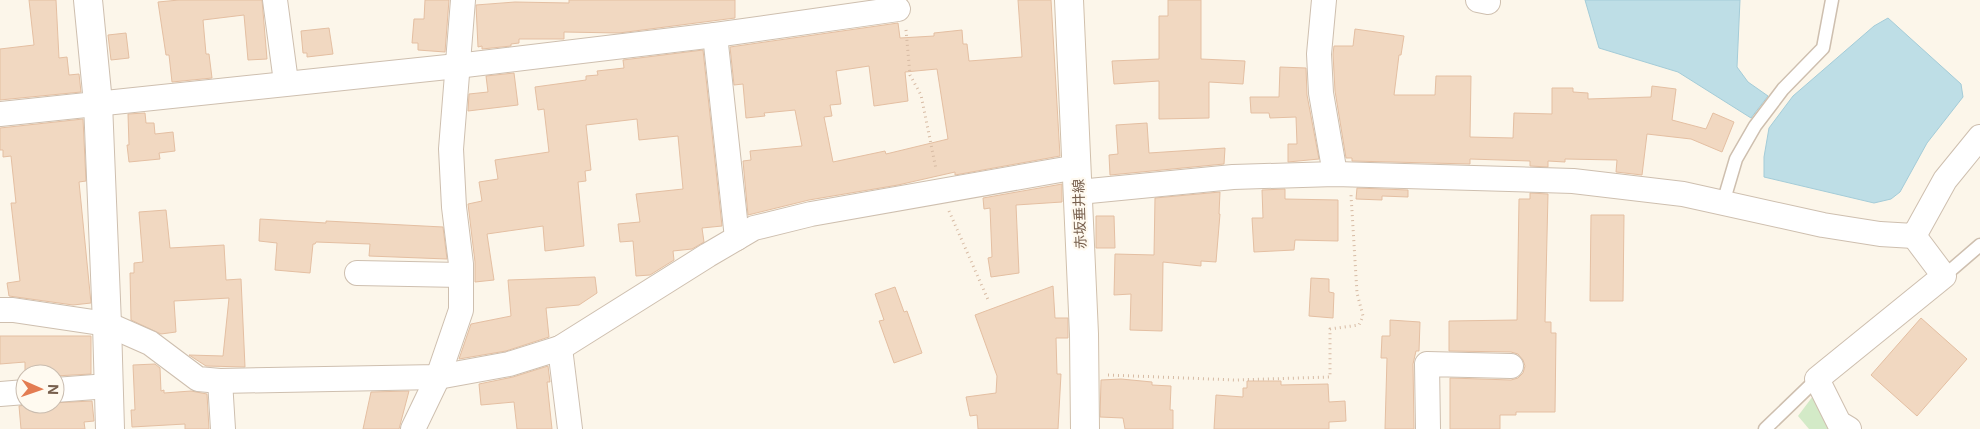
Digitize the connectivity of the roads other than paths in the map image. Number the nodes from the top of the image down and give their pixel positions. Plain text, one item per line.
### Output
1 (88, 0) edge
2 (275, 0) edge
3 (463, 0) edge
4 (1069, 0) edge
5 (1324, 0) edge
6 (1832, 0) edge
7 (898, 9) road end
8 (714, 35) junction
9 (457, 66) junction
10 (286, 82) junction
11 (98, 103) junction
12 (0, 114) edge
13 (1980, 137) edge
14 (1342, 174) junction
15 (1078, 179) junction
16 (1723, 203) junction
17 (1914, 236) junction
18 (737, 238) junction
19 (1980, 245) edge
20 (357, 273) dead end
21 (461, 275) junction
22 (1944, 276) junction
23 (0, 310) edge
24 (107, 324) junction
25 (560, 348) junction
26 (1511, 366) dead end
27 (438, 377) junction
28 (1817, 378) junction
29 (220, 381) junction
30 (108, 386) junction
31 (65, 389) edge
32 (15, 393) edge
33 (0, 394) edge
34 (110, 429) edge
35 (223, 429) edge
36 (413, 429) edge
37 (570, 429) edge
38 (1085, 429) edge
39 (1428, 429) edge
40 (1765, 429) edge
41 (1849, 429) edge

1 - 11 street
2 - 10 street
3 - 9 street
4 - 15 street, 赤坂垂井線
5 - 14 street
6 - 16 lane
7 - 8 street
8 - 9 street
8 - 18 street
9 - 10 street
9 - 21 street
10 - 11 street
11 - 12 street
11 - 24 street
13 - 17 street
14 - 15 street
14 - 16 street
15 - 18 street
15 - 38 street, 赤坂垂井線
16 - 17 street
17 - 22 street
18 - 25 street
19 - 22 lane
20 - 21 street
21 - 27 street
22 - 28 street
23 - 24 street
24 - 29 street
24 - 30 street
25 - 27 street
25 - 37 street
26 - 39 street
27 - 29 street
27 - 36 street
28 - 40 lane
28 - 41 street
29 - 35 street
30 - 31 street
30 - 34 street
32 - 33 street

